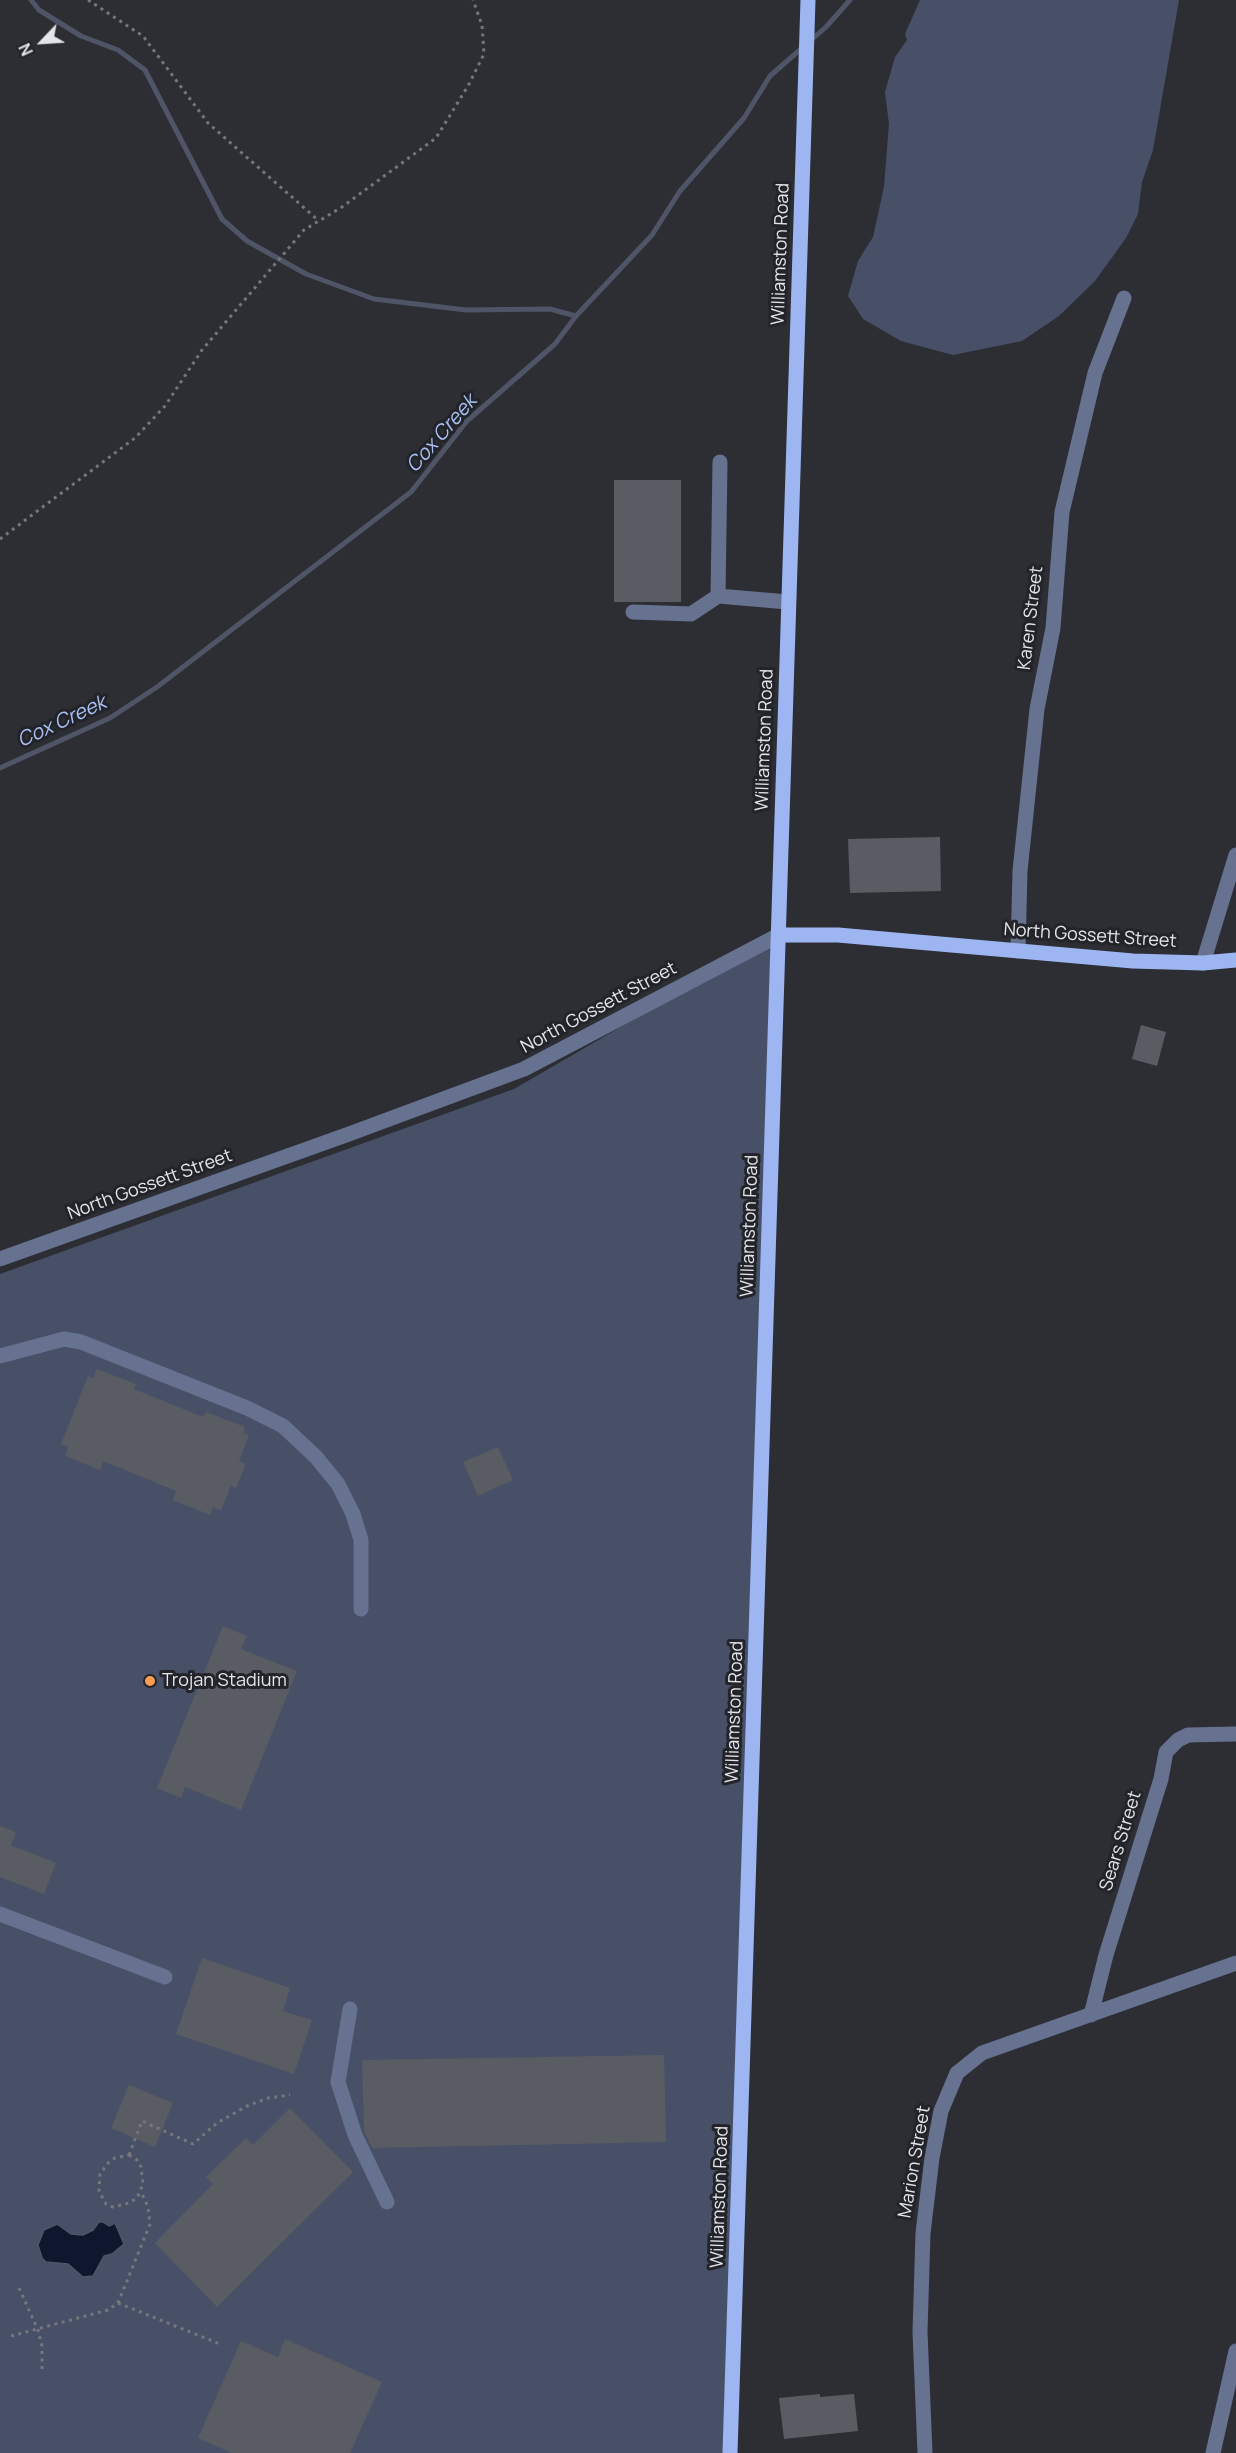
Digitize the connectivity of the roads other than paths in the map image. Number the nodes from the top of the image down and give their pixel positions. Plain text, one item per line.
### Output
1 (808, 0) edge
2 (1124, 298) dead end
3 (720, 462) dead end
4 (718, 596) junction
5 (788, 602) junction
6 (633, 612) dead end
7 (1236, 855) edge
8 (779, 935) junction
9 (1018, 951) junction
10 (1236, 960) edge
11 (1203, 963) junction
12 (0, 1258) edge
13 (0, 1356) edge
14 (361, 1609) dead end
15 (1236, 1734) edge
16 (0, 1914) edge
17 (1236, 1963) edge
18 (165, 1977) dead end
19 (350, 2009) dead end
20 (1091, 2015) junction
21 (387, 2202) dead end
22 (1236, 2351) edge
23 (730, 2453) edge
24 (925, 2453) edge
25 (1213, 2453) edge

1 - 5 main road, Williamston Road
2 - 9 street, Karen Street
3 - 4 street
4 - 5 street
4 - 6 street
5 - 8 main road, Williamston Road
7 - 11 street
8 - 9 main road, North Gossett Street
8 - 12 street, North Gossett Street
8 - 23 main road, Williamston Road
9 - 11 main road, North Gossett Street
10 - 11 main road, North Gossett Street
13 - 14 street
15 - 20 street, Sears Street
16 - 18 street
17 - 20 street, Marion Street
19 - 21 street
20 - 24 street, Marion Street
22 - 25 street

